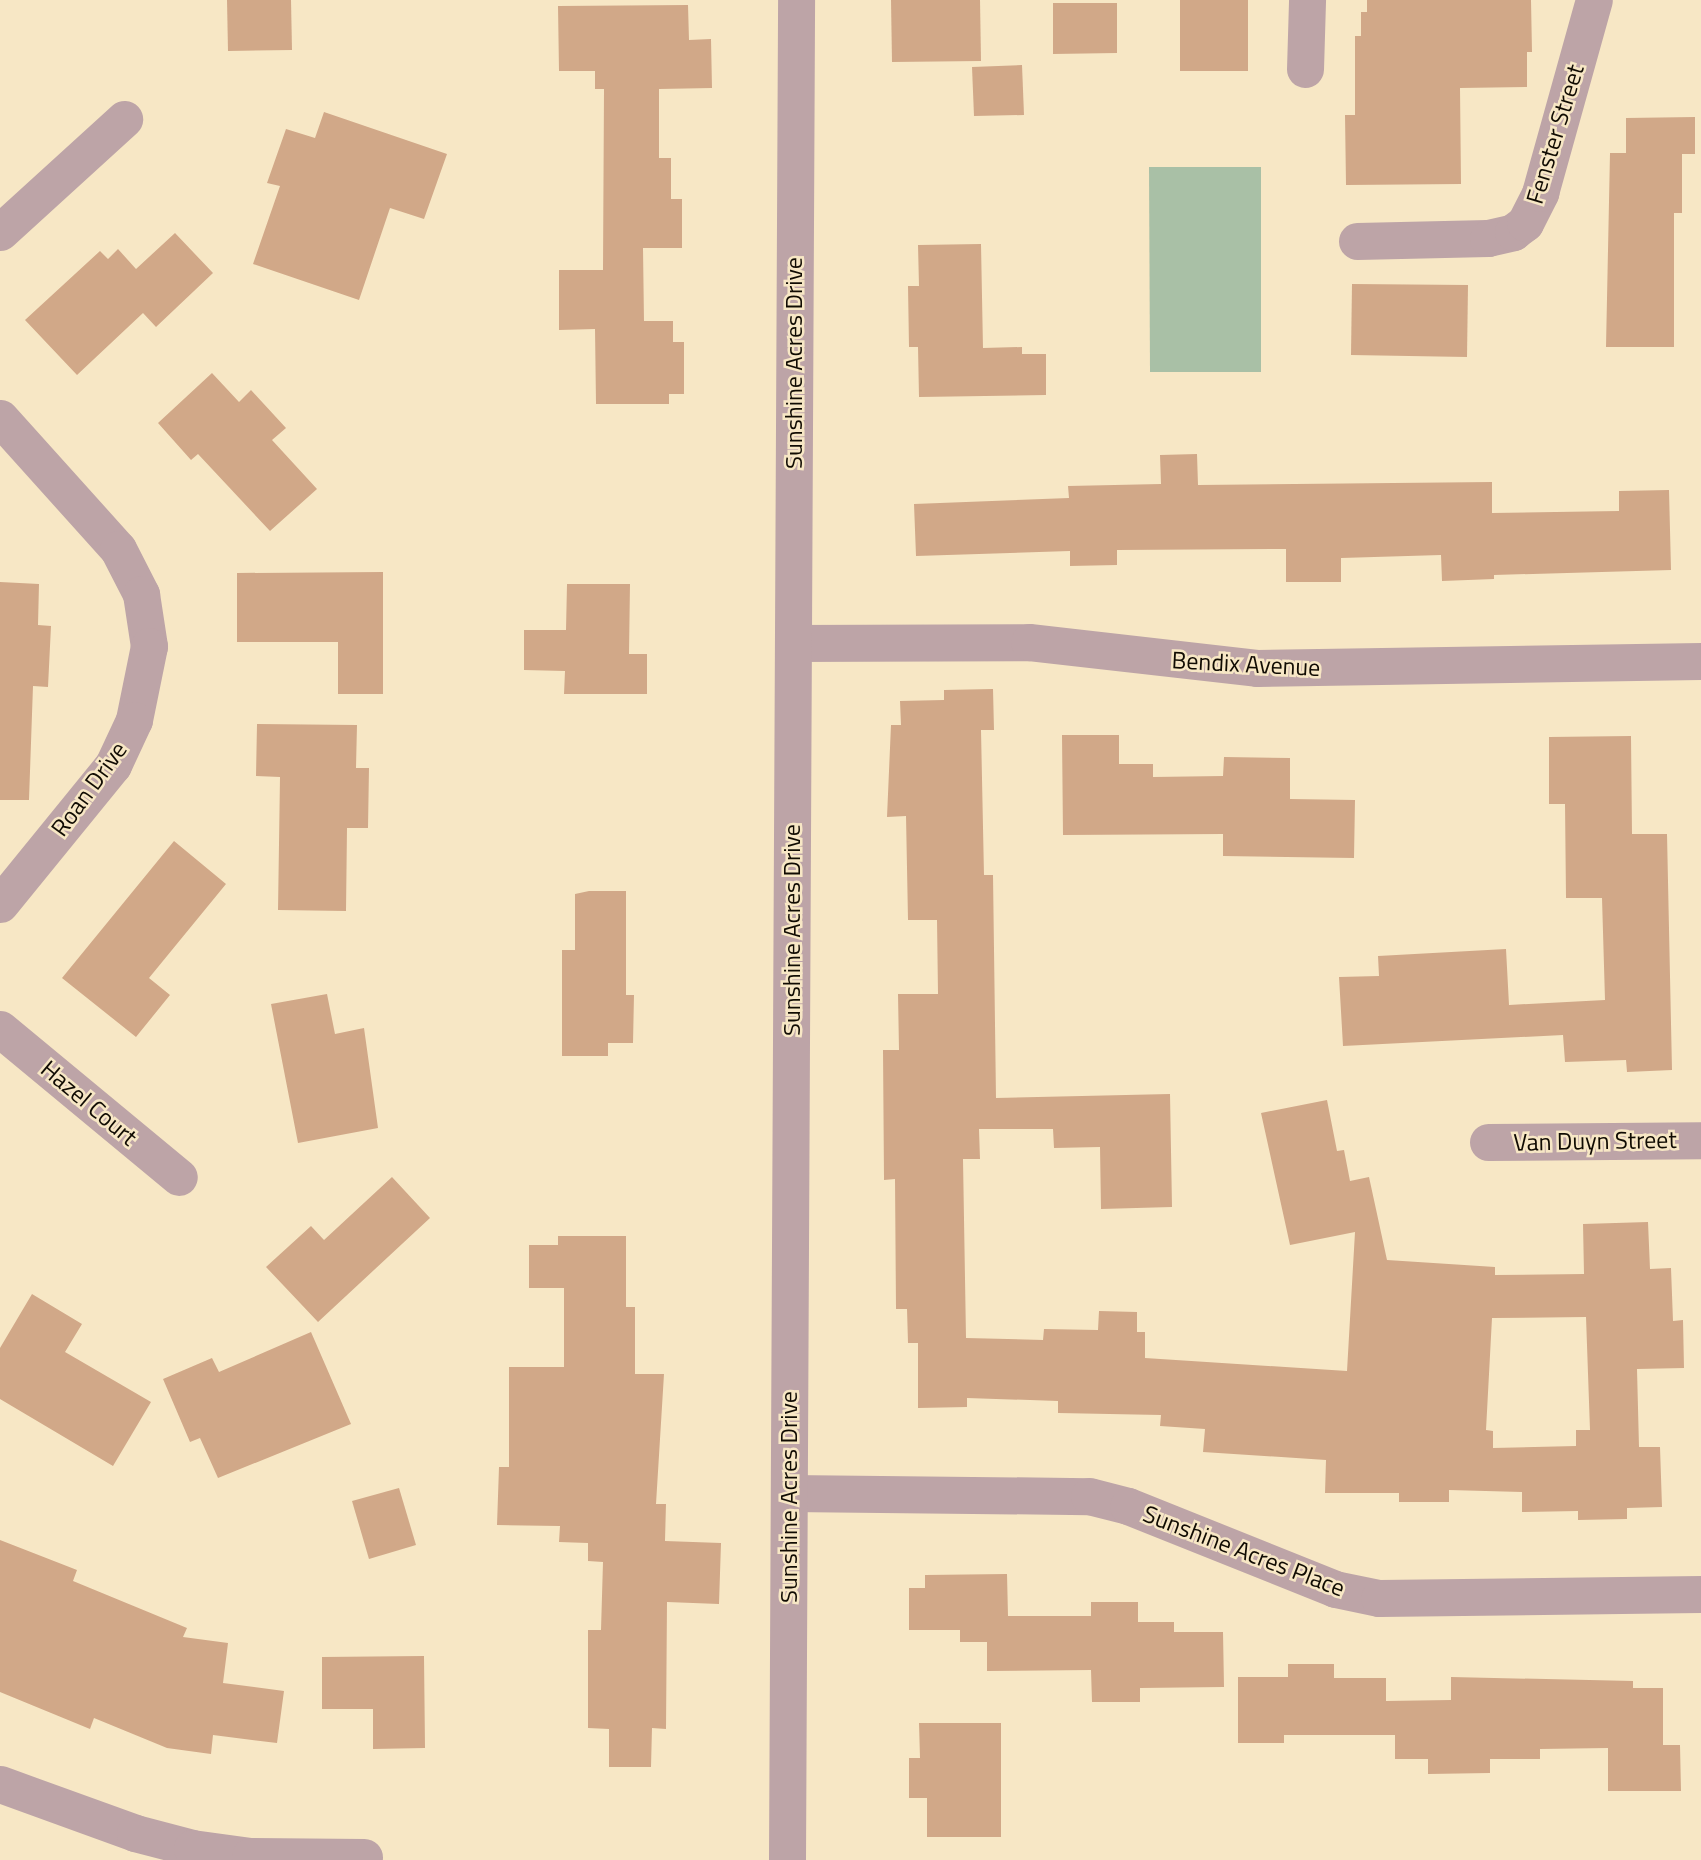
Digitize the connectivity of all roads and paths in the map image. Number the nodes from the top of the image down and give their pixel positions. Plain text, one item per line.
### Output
1 (796, 0) edge
2 (1307, 0) edge
3 (1594, 0) edge
4 (1305, 69) dead end
5 (124, 119) dead end
6 (0, 232) edge
7 (1357, 241) dead end
8 (0, 418) edge
9 (793, 643) junction
10 (1701, 662) edge
11 (0, 904) edge
12 (0, 1029) edge
13 (1701, 1140) edge
14 (1489, 1142) dead end
15 (179, 1177) dead end
16 (789, 1493) junction
17 (1701, 1594) edge
18 (0, 1784) edge
19 (364, 1857) dead end
20 (787, 1860) edge

1 - 9 street, Sunshine Acres Drive
2 - 4 street
3 - 7 street, Fenster Street
5 - 6 street
8 - 11 street, Roan Drive
9 - 10 street, Bendix Avenue
9 - 16 street, Sunshine Acres Drive
12 - 15 street, Hazel Court
13 - 14 street, Van Duyn Street
16 - 17 street, Sunshine Acres Place
16 - 20 street, Sunshine Acres Drive
18 - 19 street

